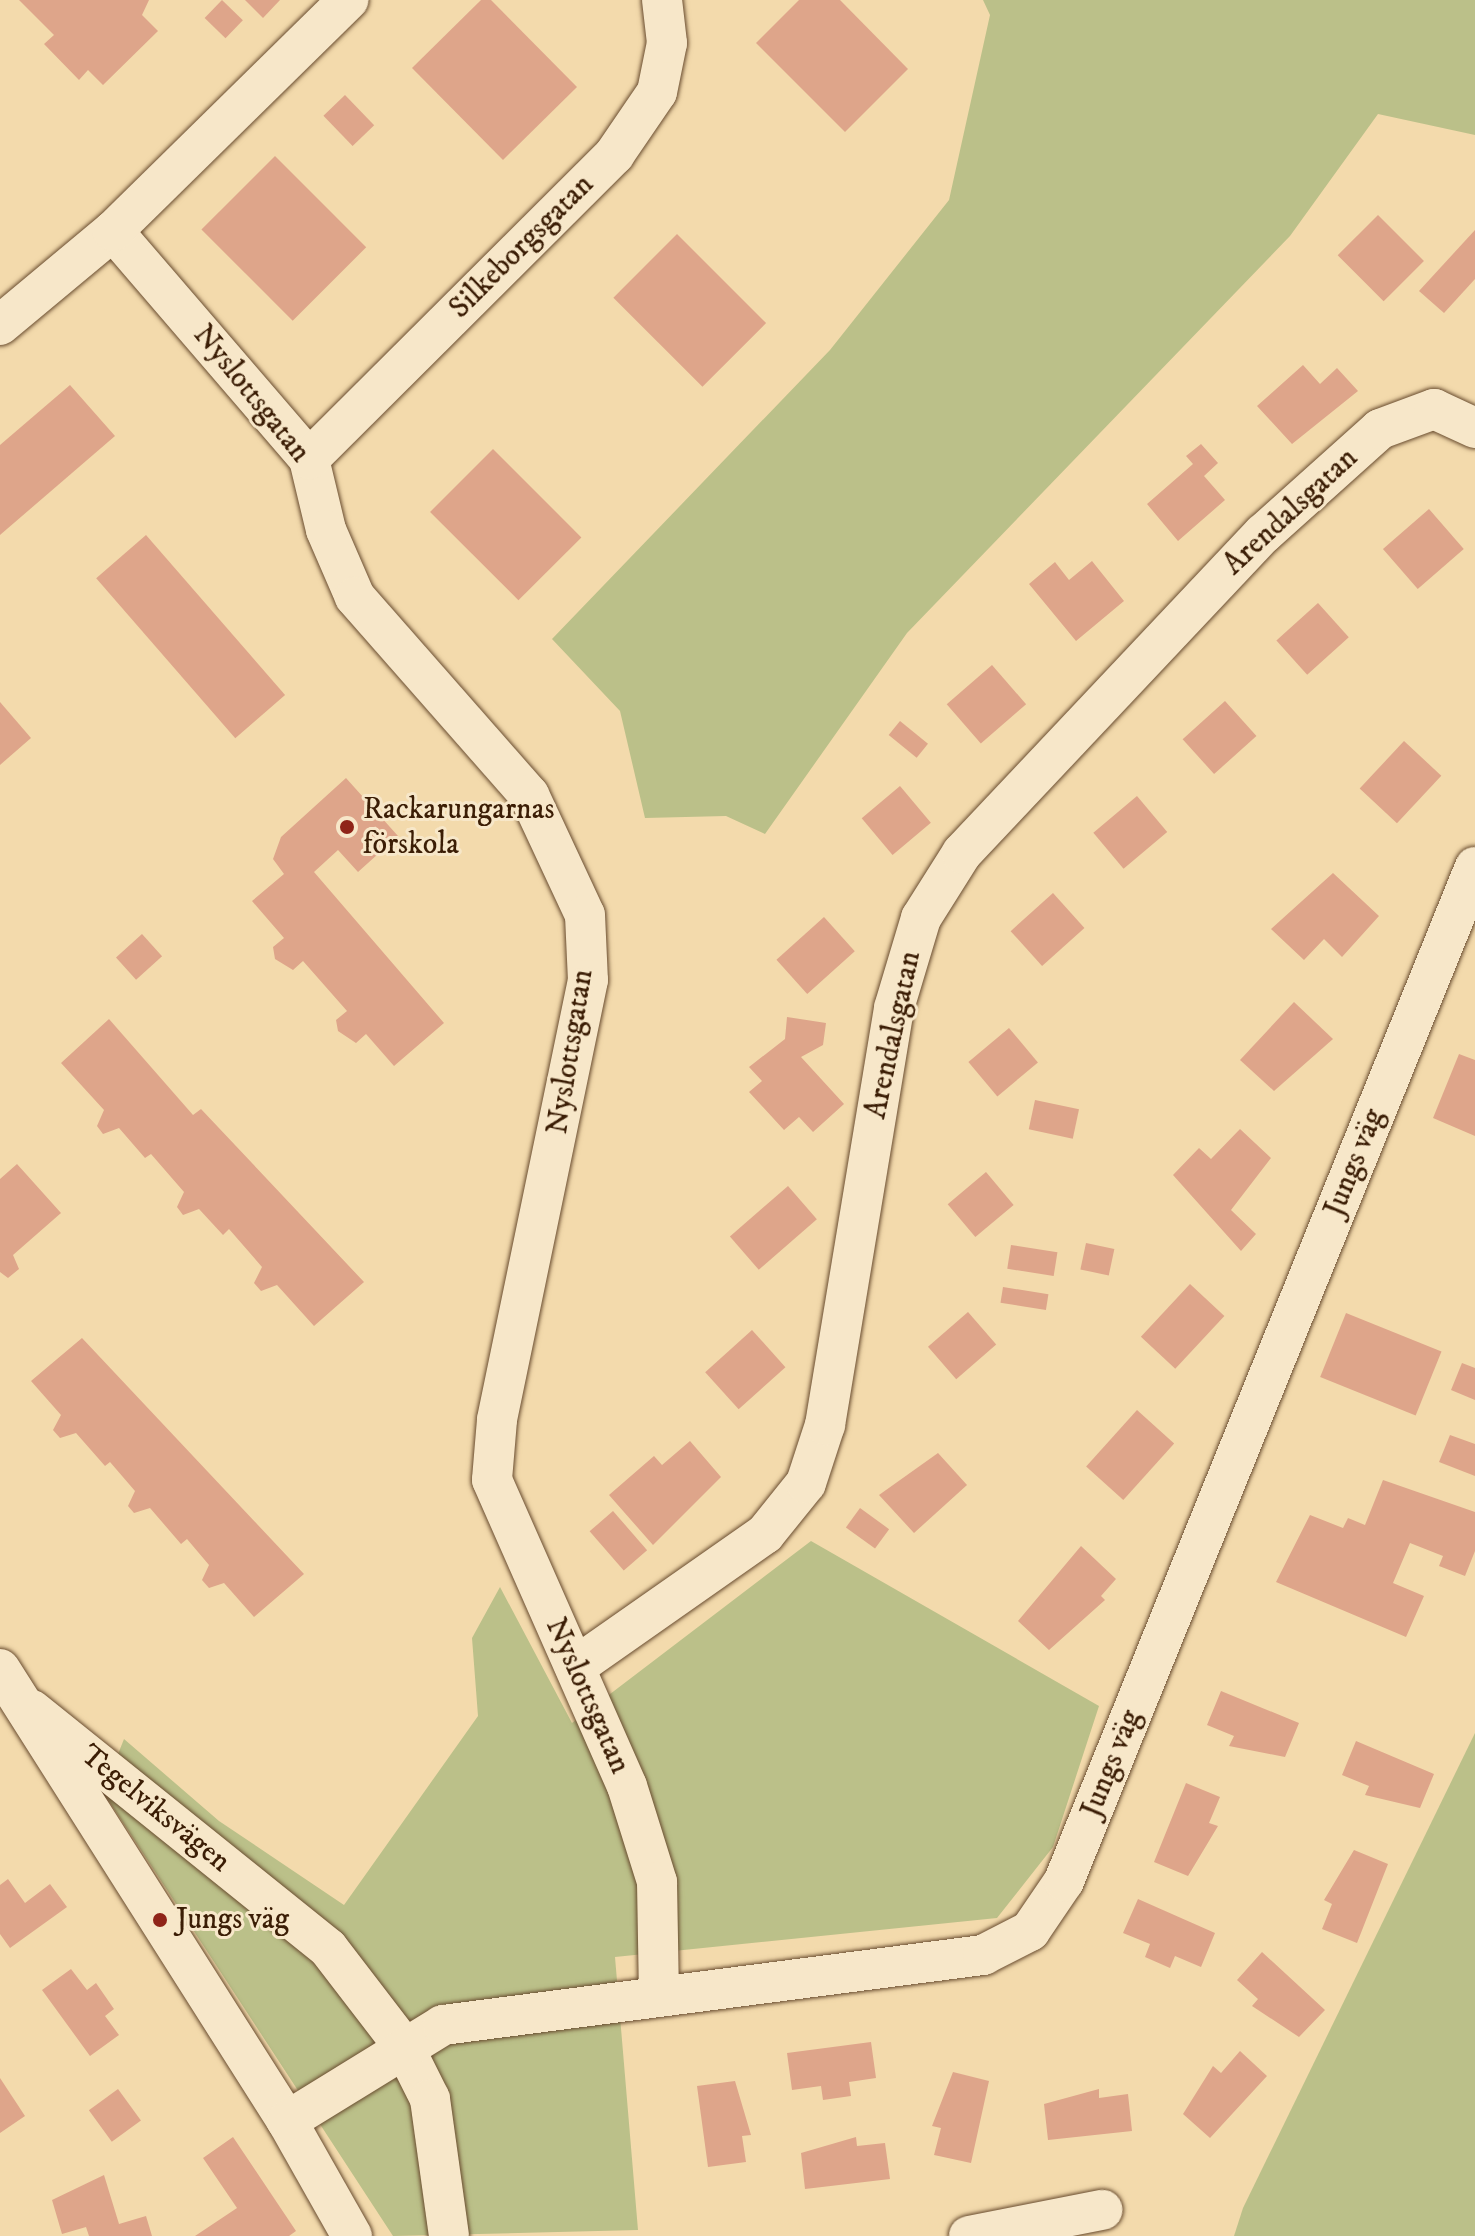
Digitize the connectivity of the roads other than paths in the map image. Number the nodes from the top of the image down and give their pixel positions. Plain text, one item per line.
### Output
1 (348, 0) edge
2 (662, 0) edge
3 (113, 231) junction
4 (0, 325) edge
5 (1475, 428) edge
6 (309, 459) junction
7 (1475, 867) edge
8 (575, 1667) junction
9 (0, 1669) edge
10 (32, 1710) junction
11 (659, 1993) junction
12 (404, 2047) junction
13 (287, 2121) junction
14 (1102, 2210) dead end
15 (352, 2236) edge
16 (449, 2236) edge
17 (969, 2236) edge

1 - 3 street
2 - 6 street, Silkeborgsgatan
3 - 4 street
3 - 6 street, Nyslottsgatan
5 - 8 street, Arendalsgatan
6 - 8 street, Nyslottsgatan
7 - 11 street, Jungs väg
8 - 11 street, Nyslottsgatan
9 - 10 street, Tegelviksvägen
10 - 12 street, Tegelviksvägen
10 - 13 street, Tegelviksvägen
11 - 12 street, Jungs väg
12 - 13 street, Jungs väg
12 - 16 street, Tegelviksvägen
13 - 15 street, Tegelviksvägen
14 - 17 street

